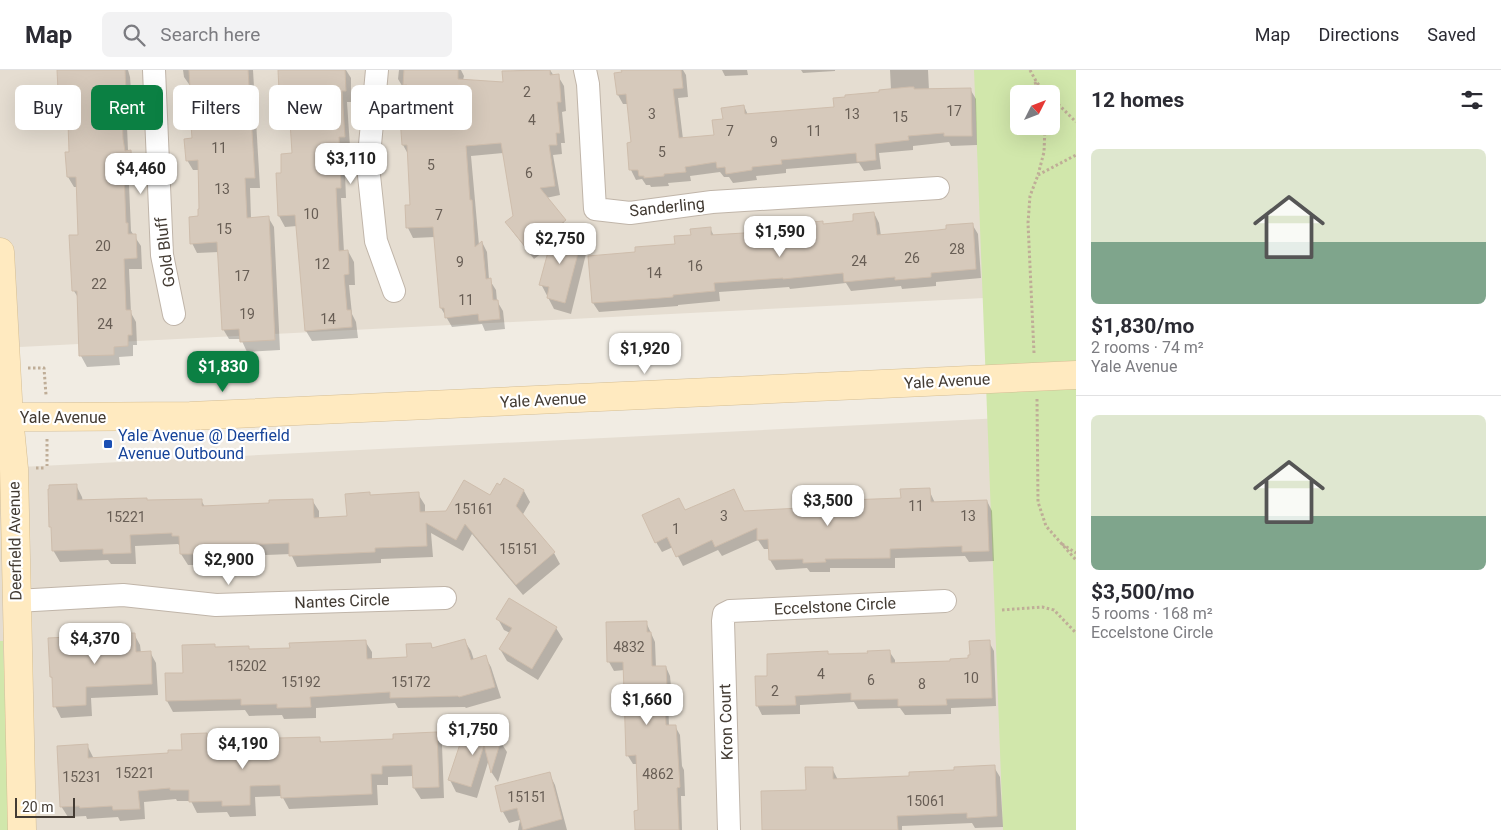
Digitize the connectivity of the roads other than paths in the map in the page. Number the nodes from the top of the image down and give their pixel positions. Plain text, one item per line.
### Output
1 (154, 70) edge
2 (377, 70) edge
3 (585, 70) edge
4 (938, 188) dead end
5 (0, 252) edge
6 (394, 291) dead end
7 (174, 314) dead end
8 (1076, 375) edge
9 (3, 418) edge
10 (445, 598) dead end
11 (946, 600) dead end
12 (8, 601) edge
13 (724, 614) joint
14 (22, 830) edge
15 (729, 830) edge

1 - 7 street, Gold Bluff
2 - 6 street
3 - 4 street, Sanderling
5 - 9 main road, Deerfield Avenue
8 - 9 main road, Yale Avenue
9 - 12 main road, Deerfield Avenue
10 - 12 street, Nantes Circle
11 - 13 street, Eccelstone Circle
12 - 14 main road, Deerfield Avenue
13 - 15 street, Kron Court

